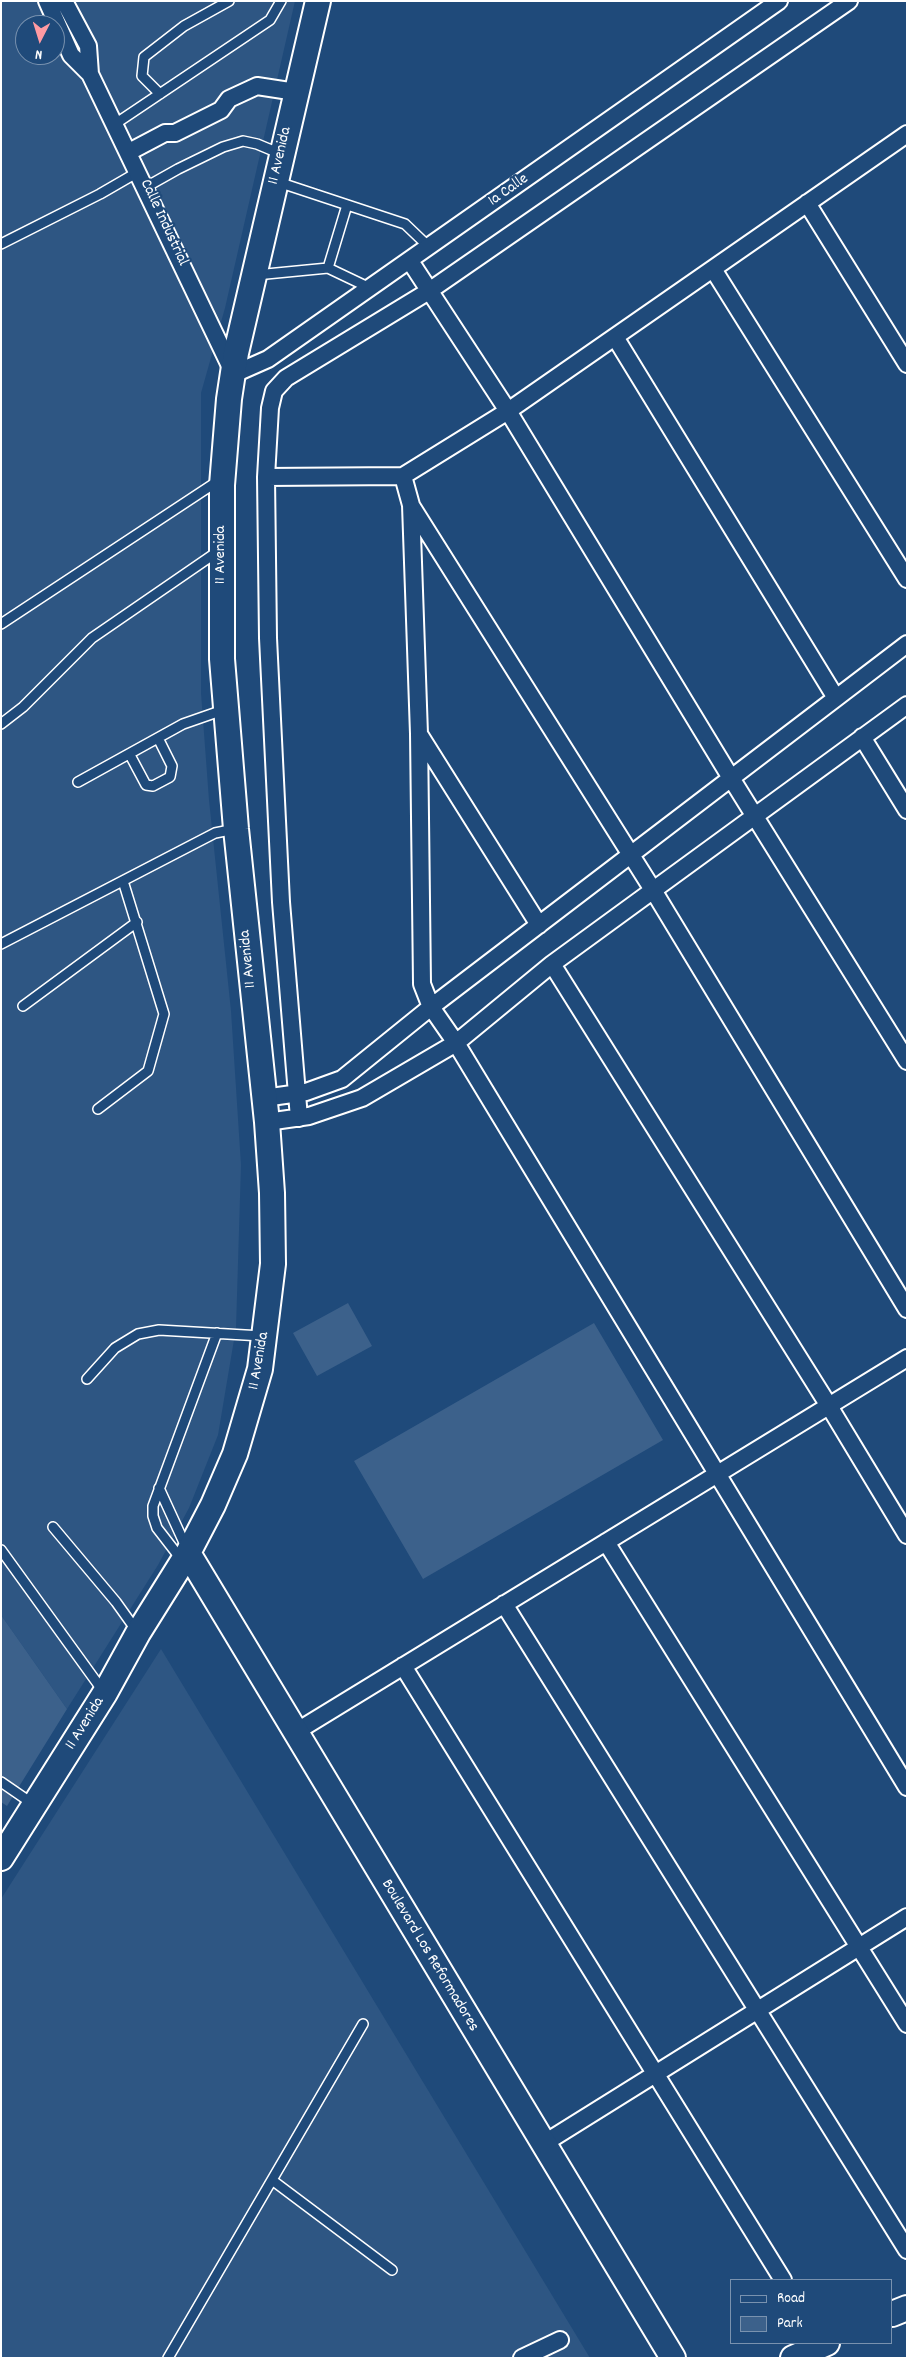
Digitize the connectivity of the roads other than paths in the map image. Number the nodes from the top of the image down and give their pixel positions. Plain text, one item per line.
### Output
1 (47, 1) edge
2 (64, 1) edge
3 (229, 1) edge
4 (280, 1) edge
5 (318, 1) edge
6 (779, 1) edge
7 (849, 1) edge
8 (90, 74) junction
9 (296, 92) junction
10 (160, 94) junction
11 (115, 124) junction
12 (907, 134) edge
13 (129, 152) junction
14 (281, 154) junction
15 (138, 172) junction
16 (275, 181) junction
17 (146, 187) junction
18 (807, 203) junction
19 (347, 205) junction
20 (1, 244) edge
21 (429, 247) junction
22 (410, 260) junction
23 (328, 268) junction
24 (713, 269) junction
25 (253, 276) junction
26 (370, 288) junction
27 (429, 290) junction
28 (615, 337) junction
29 (907, 364) edge
30 (234, 374) junction
31 (508, 411) junction
32 (404, 476) junction
33 (266, 477) junction
34 (223, 478) junction
35 (411, 505) junction
36 (222, 548) junction
37 (907, 579) edge
38 (1, 624) edge
39 (907, 644) edge
40 (836, 698) junction
41 (907, 706) edge
42 (226, 709) junction
43 (1, 724) edge
44 (419, 734) junction
45 (862, 737) junction
46 (158, 738) junction
47 (130, 755) junction
48 (731, 778) junction
49 (78, 782) dead end
50 (907, 810) edge
51 (755, 816) junction
52 (236, 829) junction
53 (631, 854) junction
54 (123, 881) junction
55 (653, 890) junction
56 (137, 922) junction
57 (539, 925) junction
58 (1, 944) edge
59 (552, 964) junction
60 (23, 1006) dead end
61 (431, 1007) junction
62 (456, 1043) junction
63 (907, 1061) edge
64 (297, 1094) junction
65 (264, 1098) junction
66 (98, 1109) dead end
67 (299, 1118) junction
68 (267, 1122) junction
69 (907, 1309) edge
70 (217, 1333) junction
71 (265, 1337) junction
72 (907, 1358) edge
73 (87, 1379) dead end
74 (829, 1406) junction
75 (718, 1474) junction
76 (159, 1488) junction
77 (53, 1527) dead end
78 (907, 1535) edge
79 (606, 1542) junction
80 (1, 1550) edge
81 (185, 1557) junction
82 (504, 1604) junction
83 (138, 1633) junction
84 (402, 1666) junction
85 (105, 1693) junction
86 (294, 1733) junction
87 (1, 1782) edge
88 (907, 1786) edge
89 (35, 1805) junction
90 (1, 1858) edge
91 (907, 1918) edge
92 (859, 1947) junction
93 (757, 2010) junction
94 (363, 2024) dead end
95 (907, 2024) edge
96 (655, 2074) junction
97 (543, 2144) junction
98 (272, 2180) junction
99 (907, 2250) edge
100 (392, 2270) dead end
101 (782, 2279) edge
102 (907, 2308) edge
103 (893, 2314) edge
104 (560, 2340) dead end
105 (822, 2344) edge
106 (168, 2358) edge
107 (522, 2358) edge
108 (673, 2358) edge
109 (793, 2358) edge

1 - 8 street, Calle Industrial
2 - 8 street, Calle Industrial
3 - 10 lane
4 - 10 lane
5 - 9 main road, 11 Avenida
6 - 21 street, 1a Calle
7 - 27 street
8 - 11 street, Calle Industrial
9 - 13 street
9 - 14 main road, 11 Avenida
10 - 11 lane
11 - 13 street, Calle Industrial
12 - 18 street
13 - 15 street, Calle Industrial
14 - 16 main road, 11 Avenida
14 - 17 lane
15 - 17 street, Calle Industrial
15 - 20 lane
16 - 19 lane
16 - 25 main road, 11 Avenida
17 - 30 street, Calle Industrial
18 - 24 street
18 - 29 street
19 - 21 lane
19 - 23 lane
21 - 22 street, 1a Calle
22 - 26 street, 1a Calle
22 - 27 street
23 - 25 lane
23 - 26 lane
24 - 28 street
24 - 37 street
25 - 30 main road, 11 Avenida
26 - 30 street, 1a Calle
27 - 31 street
27 - 33 street
28 - 31 street
28 - 40 street
30 - 34 main road, 11 Avenida
31 - 32 street
31 - 48 street
32 - 33 street
32 - 35 street
33 - 64 street
34 - 36 main road, 11 Avenida
34 - 38 lane
35 - 44 street
35 - 53 street
36 - 42 main road, 11 Avenida
36 - 43 lane
39 - 40 street
40 - 48 street
41 - 45 street
42 - 46 lane
42 - 52 main road, 11 Avenida
44 - 57 street
44 - 61 street
45 - 50 street
45 - 51 street
46 - 47 lane
46 - 47 lane
47 - 49 lane
48 - 51 street
48 - 53 street
51 - 55 street
51 - 63 street
52 - 54 lane
52 - 65 main road, 11 Avenida
53 - 55 street
53 - 57 street
54 - 56 lane
54 - 58 lane
55 - 59 street
55 - 69 street
56 - 60 lane
56 - 66 lane
57 - 61 street
59 - 62 street
59 - 74 street
61 - 62 street
61 - 64 street
62 - 67 street
62 - 75 street
64 - 65 street
64 - 67 street
65 - 68 main road, 11 Avenida
67 - 68 street
68 - 71 main road, 11 Avenida
70 - 71 lane
70 - 73 lane
70 - 76 lane
71 - 81 main road, 11 Avenida
72 - 74 street
74 - 75 street
74 - 78 street
75 - 79 street
75 - 88 street
76 - 81 lane
76 - 81 lane
77 - 83 lane
79 - 82 street
79 - 92 street
80 - 85 lane
81 - 83 main road, 11 Avenida
81 - 86 main road, Boulevard Los Reformadores
82 - 84 street
82 - 93 street
83 - 85 main road, 11 Avenida
84 - 86 street
84 - 96 street
85 - 89 main road, 11 Avenida
86 - 97 main road, Boulevard Los Reformadores
87 - 89 lane
89 - 90 main road, 11 Avenida
91 - 92 street
92 - 93 street
92 - 95 street
93 - 96 street
93 - 99 street
94 - 98 lane
96 - 97 street
96 - 101 street
97 - 108 main road, Boulevard Los Reformadores
98 - 100 lane
98 - 106 lane
102 - 103 main road
104 - 107 street
105 - 109 main road

